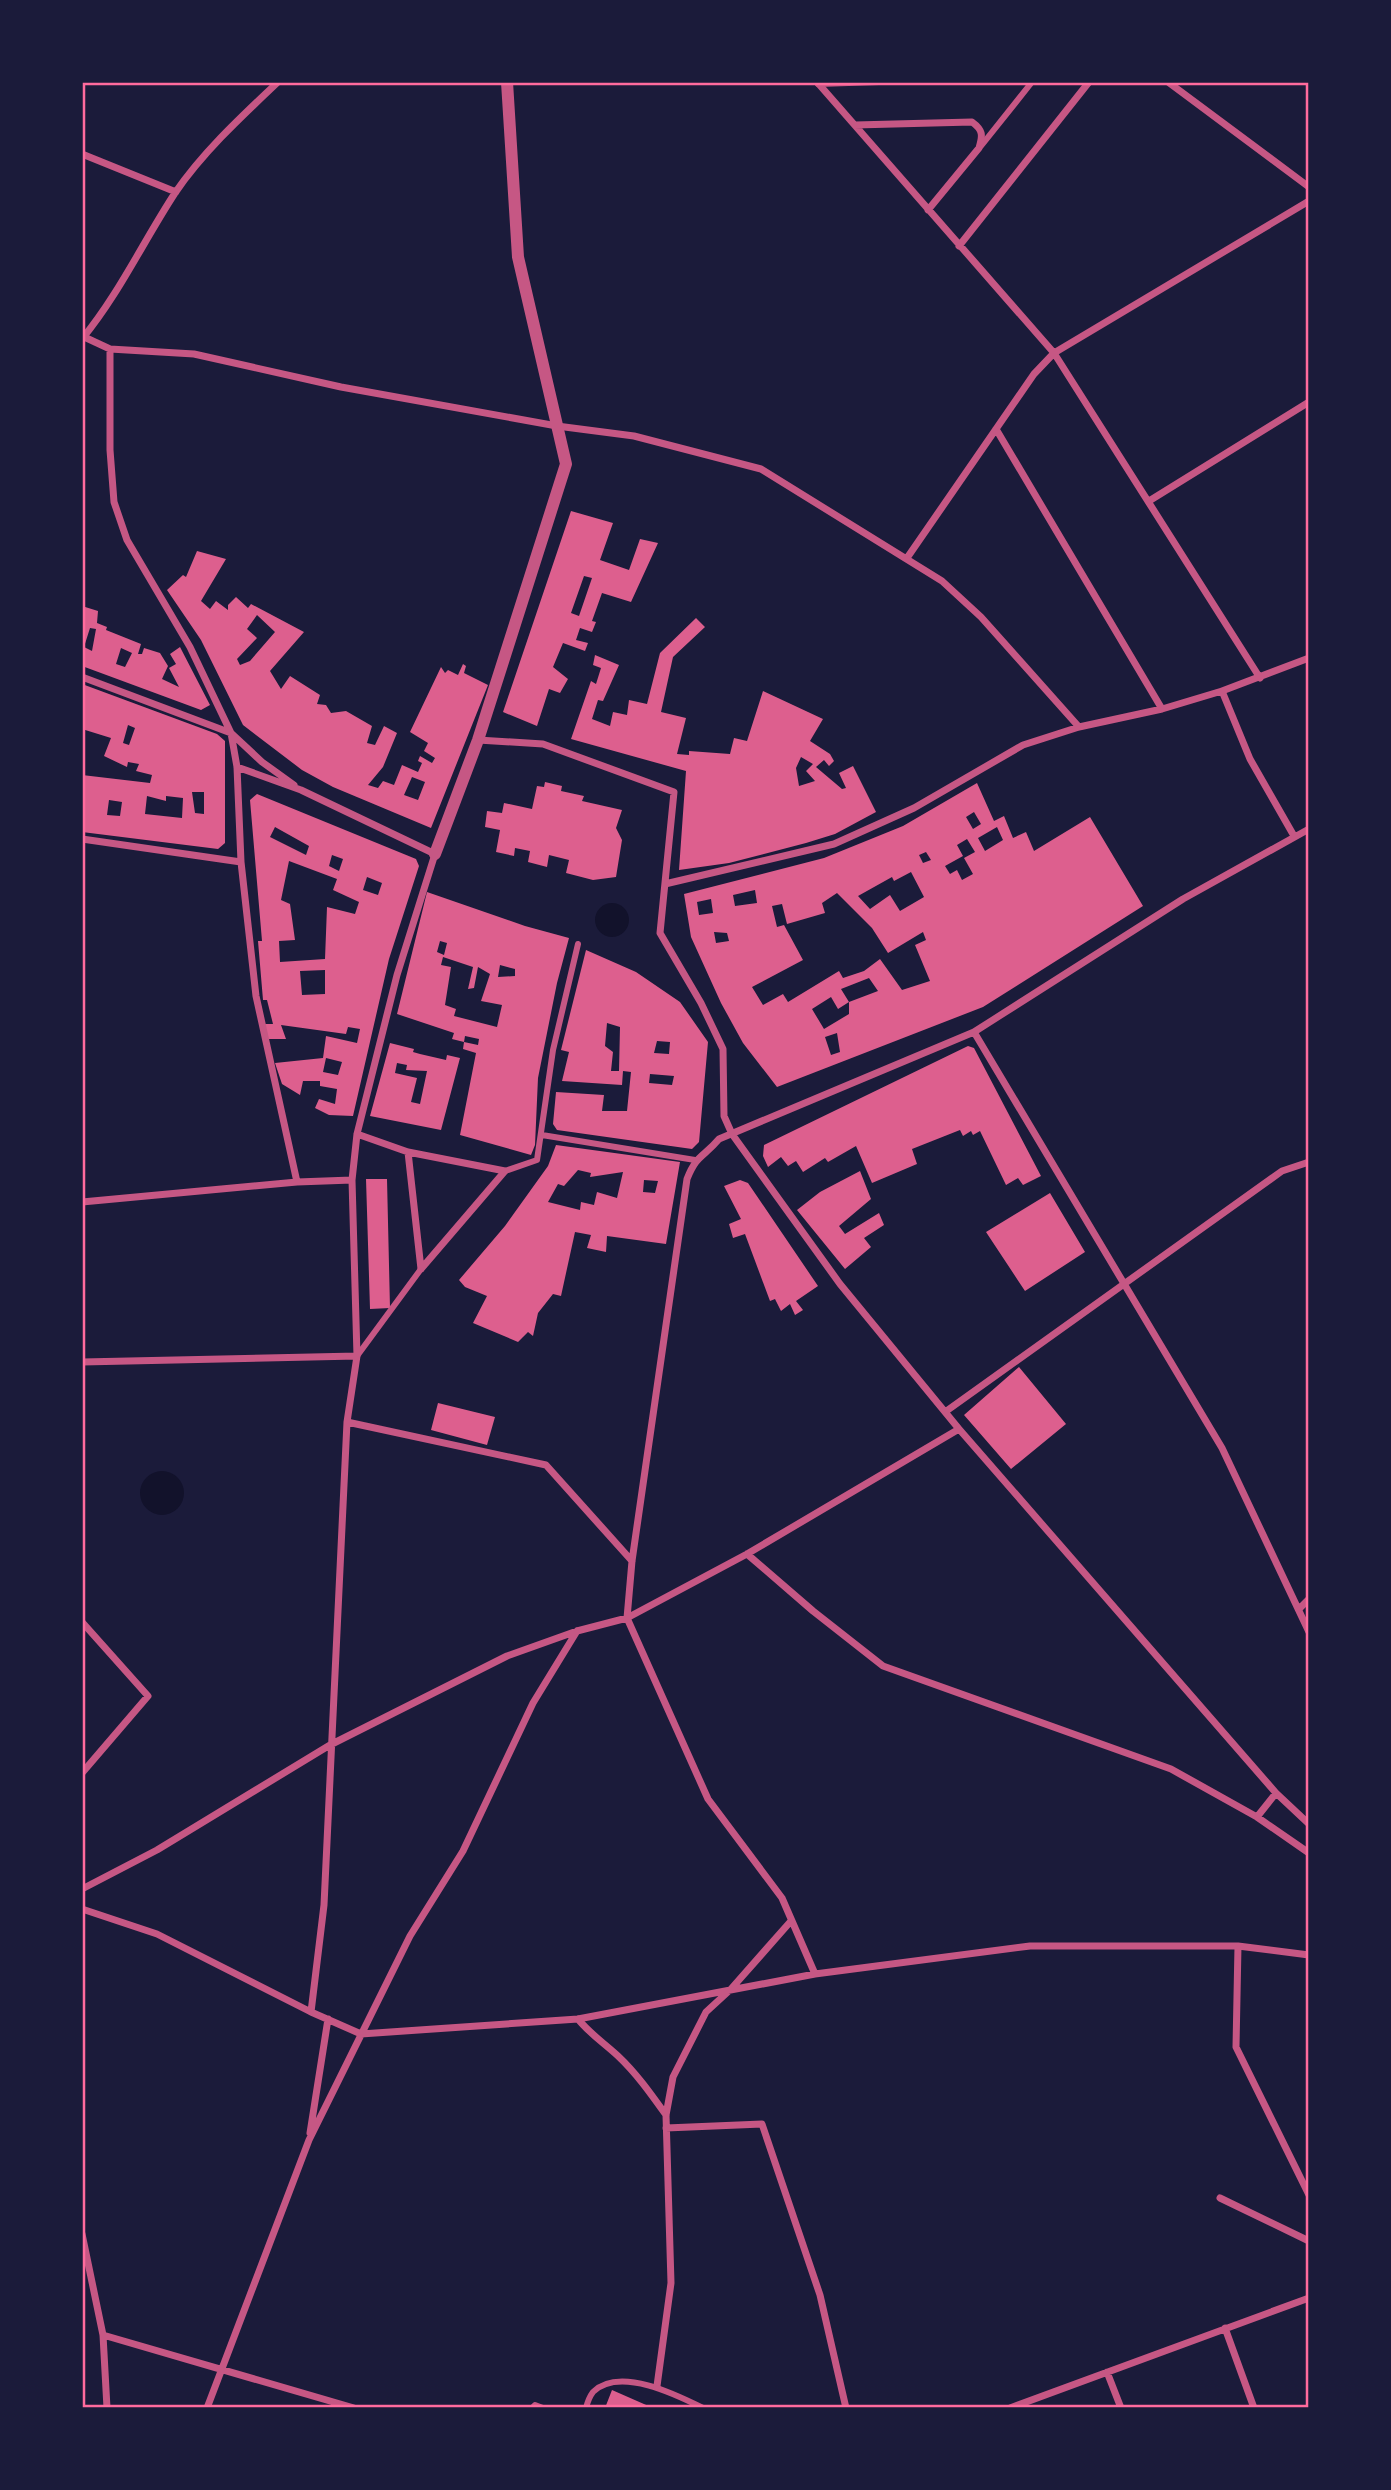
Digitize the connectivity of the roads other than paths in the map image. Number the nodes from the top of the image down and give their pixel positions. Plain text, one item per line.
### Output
1 (278, 82) edge
2 (507, 82) edge
3 (879, 82) edge
4 (1032, 82) edge
5 (1089, 82) edge
6 (1168, 82) edge
7 (818, 83) edge
8 (855, 125) junction
9 (979, 148) junction
10 (82, 154) edge
11 (1309, 187) edge
12 (176, 192) junction
13 (1309, 201) edge
14 (928, 210) junction
15 (959, 246) junction
16 (83, 338) edge
17 (110, 349) junction
18 (1054, 353) junction
19 (1309, 402) edge
20 (557, 426) junction
21 (996, 429) junction
22 (1149, 501) junction
23 (907, 558) junction
24 (1309, 658) edge
25 (82, 677) edge
26 (1260, 678) junction
27 (1222, 691) junction
28 (1162, 709) junction
29 (1079, 727) junction
30 (231, 733) junction
31 (478, 740) junction
32 (237, 767) junction
33 (301, 790) junction
34 (1309, 829) edge
35 (1294, 836) junction
36 (82, 839) edge
37 (435, 854) junction
38 (241, 862) junction
39 (665, 884) junction
40 (578, 944) dead end
41 (974, 1032) junction
42 (357, 1134) junction
43 (732, 1134) junction
44 (542, 1135) junction
45 (408, 1152) junction
46 (695, 1160) junction
47 (1309, 1162) edge
48 (505, 1171) junction
49 (352, 1180) junction
50 (297, 1182) junction
51 (82, 1202) edge
52 (421, 1269) junction
53 (1123, 1286) junction
54 (357, 1356) junction
55 (82, 1362) edge
56 (945, 1412) junction
57 (346, 1422) junction
58 (959, 1429) junction
59 (747, 1554) junction
60 (632, 1561) junction
61 (1309, 1599) edge
62 (1300, 1608) junction
63 (627, 1618) junction
64 (82, 1622) edge
65 (577, 1631) junction
66 (1309, 1632) edge
67 (330, 1745) junction
68 (82, 1773) edge
69 (1276, 1793) junction
70 (1257, 1816) junction
71 (1309, 1824) edge
72 (1309, 1853) edge
73 (82, 1889) edge
74 (82, 1909) edge
75 (791, 1921) junction
76 (1238, 1947) junction
77 (1309, 1955) edge
78 (814, 1974) junction
79 (731, 1989) junction
80 (311, 2011) junction
81 (578, 2019) junction
82 (328, 2020) junction
83 (362, 2034) junction
84 (666, 2115) junction
85 (666, 2128) junction
86 (309, 2140) junction
87 (1309, 2195) edge
88 (1220, 2198) dead end
89 (82, 2234) edge
90 (1309, 2241) edge
91 (1309, 2298) edge
92 (1225, 2328) junction
93 (103, 2335) junction
94 (219, 2371) junction
95 (1107, 2372) junction
96 (657, 2386) junction
97 (107, 2408) edge
98 (206, 2408) edge
99 (354, 2408) edge
100 (533, 2408) edge
101 (543, 2408) edge
102 (586, 2408) edge
103 (704, 2408) edge
104 (846, 2408) edge
105 (1010, 2408) edge
106 (1121, 2408) edge
107 (1254, 2408) edge

1 - 12 street
2 - 20 street
3 - 7 street
4 - 9 street
5 - 15 street
6 - 11 street
7 - 8 street
8 - 9 street
8 - 14 street
9 - 14 street
10 - 12 street
12 - 16 street
13 - 18 street
14 - 15 street
15 - 18 street
16 - 17 street
17 - 20 street
17 - 30 street
18 - 21 street
18 - 22 street
19 - 22 street
20 - 23 street
20 - 31 street
21 - 23 street
21 - 28 street
22 - 26 street
23 - 29 street
24 - 26 street
25 - 30 street
26 - 27 street
27 - 28 street
27 - 35 street
28 - 29 street
29 - 39 street
30 - 32 street
30 - 33 street
31 - 37 street
31 - 39 street
32 - 33 street
32 - 38 street
33 - 37 street
34 - 35 street
35 - 41 street
36 - 38 street
37 - 42 street
38 - 50 street
39 - 43 street
40 - 44 street
41 - 43 street
41 - 53 street
42 - 45 street
42 - 49 street
43 - 46 street
43 - 56 street
44 - 46 street
44 - 48 street
45 - 48 street
45 - 52 street
46 - 60 street
47 - 53 street
48 - 52 street
49 - 50 street
49 - 54 street
50 - 51 street
52 - 54 street
53 - 56 street
53 - 62 street
54 - 55 street
54 - 57 street
56 - 58 street
57 - 60 street
57 - 67 street
58 - 59 street
58 - 69 street
59 - 63 street
59 - 70 street
60 - 63 street
61 - 62 street
62 - 66 street
63 - 65 street
63 - 75 street
64 - 68 street
65 - 67 street
65 - 83 street
67 - 73 street
67 - 80 street
69 - 70 street
69 - 71 street
70 - 72 street
74 - 80 street
75 - 78 street
75 - 79 street
76 - 77 street
76 - 78 street
76 - 87 street
78 - 79 street
79 - 81 street
79 - 84 street
80 - 82 street
81 - 83 street
81 - 84 street
82 - 83 street
82 - 86 street
83 - 86 street
84 - 85 street
85 - 96 street
85 - 104 street
86 - 94 street
88 - 90 street
89 - 93 street
91 - 92 street
92 - 95 street
92 - 107 street
93 - 94 street
93 - 97 street
94 - 98 street
94 - 99 street
95 - 105 street
95 - 106 street
96 - 102 street
96 - 103 street
100 - 101 street

